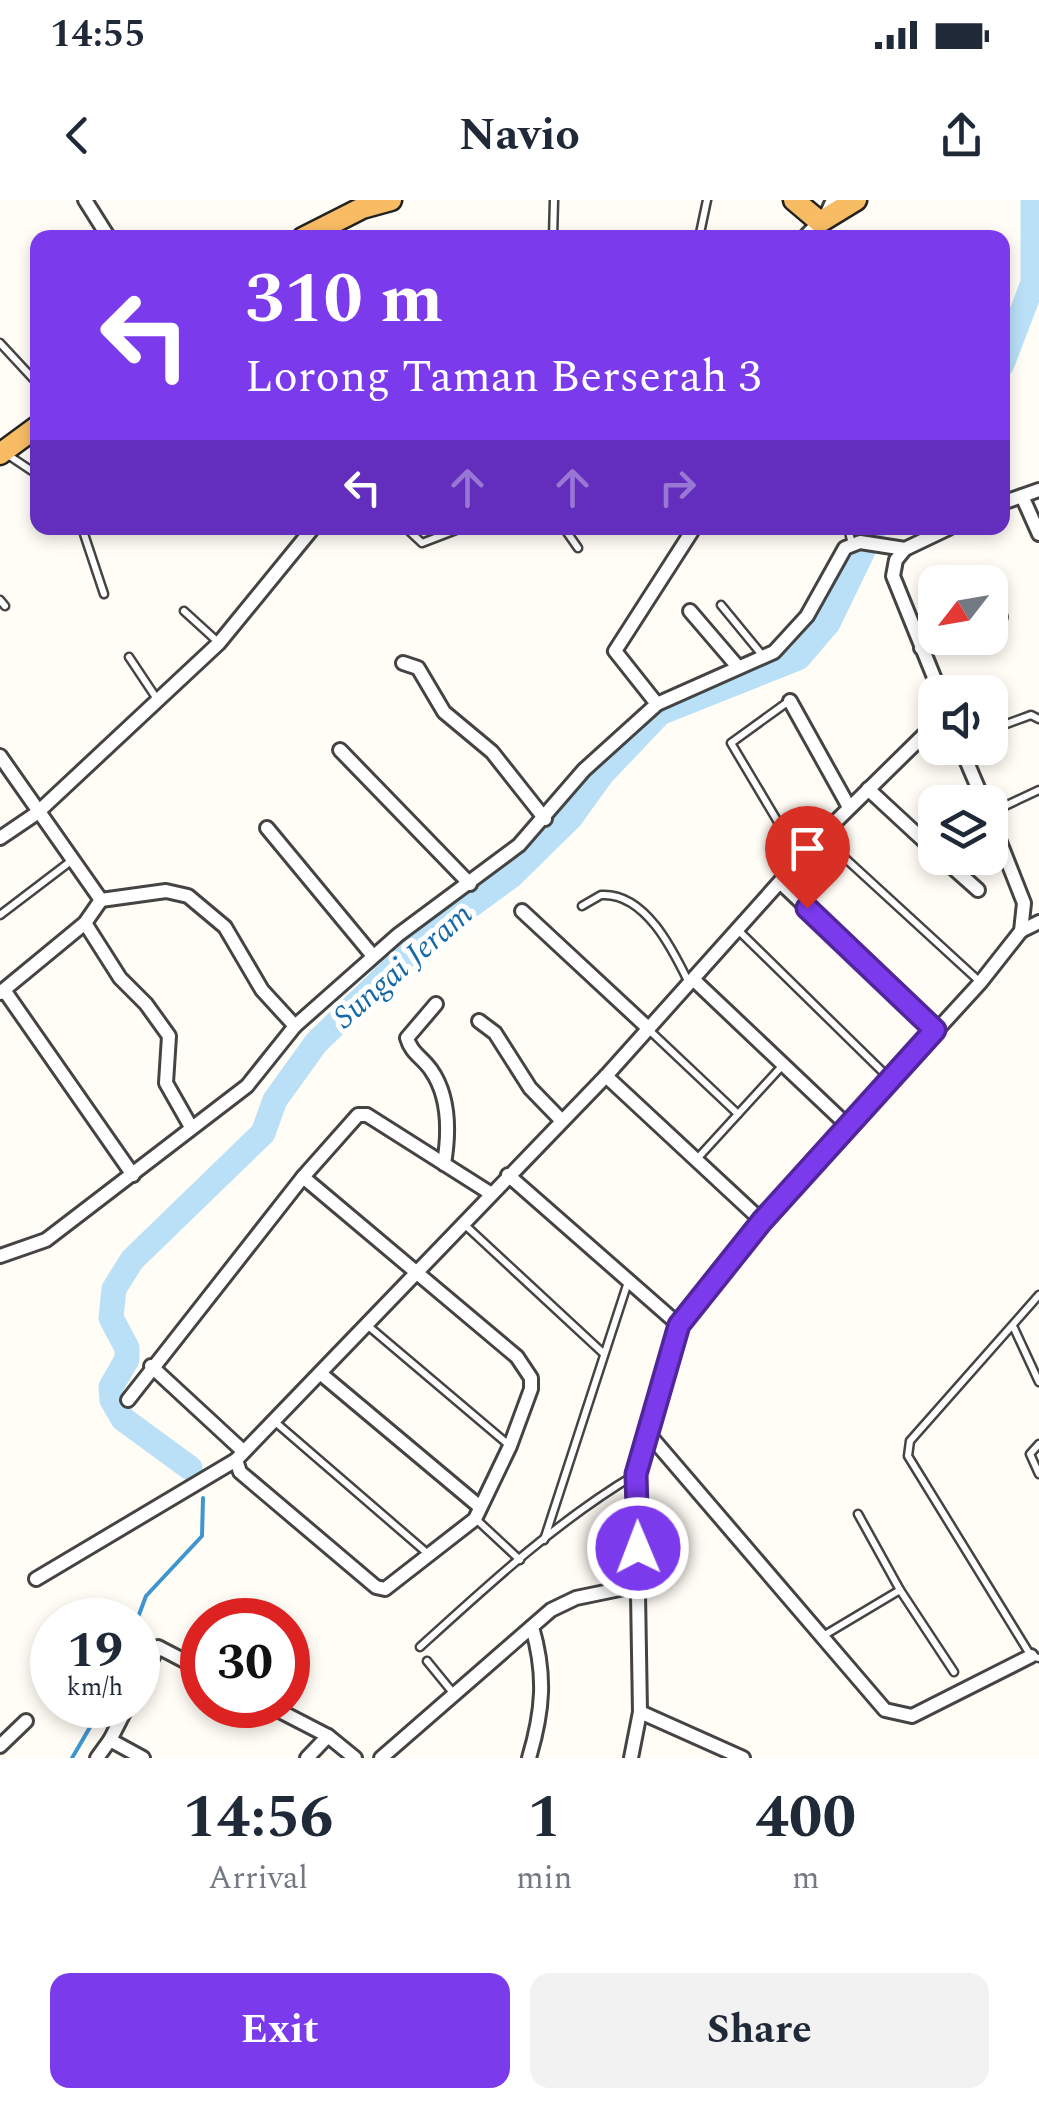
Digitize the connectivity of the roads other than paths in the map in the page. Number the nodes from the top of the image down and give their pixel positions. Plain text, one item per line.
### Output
1 (85, 200) edge
2 (391, 200) edge
3 (554, 200) edge
4 (707, 200) edge
5 (794, 200) edge
6 (833, 200) edge
7 (856, 200) edge
8 (104, 230) edge
9 (319, 230) edge
10 (553, 230) edge
11 (701, 230) edge
12 (814, 230) edge
13 (816, 230) edge
14 (818, 230) edge
15 (0, 343) edge
16 (30, 375) edge
17 (30, 432) edge
18 (2, 453) edge
19 (30, 470) edge
20 (1039, 490) edge
21 (1022, 496) junction
22 (1010, 500) edge
23 (1039, 534) edge
24 (84, 535) edge
25 (308, 535) edge
26 (413, 535) edge
27 (443, 535) edge
28 (569, 535) edge
29 (690, 535) edge
30 (852, 535) edge
31 (935, 535) edge
32 (856, 543) junction
33 (578, 548) dead end
34 (905, 550) junction
35 (104, 594) dead end
36 (722, 605) dead end
37 (184, 610) dead end
38 (690, 611) dead end
39 (918, 640) edge
40 (219, 643) junction
41 (129, 657) dead end
42 (763, 657) junction
43 (404, 663) dead end
44 (738, 667) junction
45 (156, 699) junction
46 (790, 701) joint
47 (656, 704) junction
48 (1039, 719) edge
49 (1008, 723) edge
50 (918, 740) edge
51 (340, 750) dead end
52 (0, 756) edge
53 (868, 789) junction
54 (1039, 790) edge
55 (1008, 806) edge
56 (850, 807) junction
57 (37, 813) junction
58 (545, 818) junction
59 (267, 828) dead end
60 (918, 835) edge
61 (822, 836) junction
62 (0, 838) edge
63 (74, 858) junction
64 (800, 860) junction
65 (1008, 861) edge
66 (961, 875) edge
67 (781, 883) junction
68 (470, 884) junction
69 (978, 890) dead end
70 (101, 900) junction
71 (582, 906) dead end
72 (522, 911) dead end
73 (0, 915) edge
74 (1039, 922) edge
75 (85, 924) junction
76 (739, 931) junction
77 (1021, 931) junction
78 (374, 956) junction
79 (692, 982) junction
80 (980, 983) junction
81 (2, 991) edge
82 (436, 1004) dead end
83 (479, 1021) dead end
84 (295, 1026) junction
85 (648, 1028) junction
86 (935, 1030) junction
87 (782, 1066) junction
88 (606, 1076) junction
89 (890, 1079) junction
90 (738, 1114) junction
91 (562, 1122) junction
92 (848, 1126) junction
93 (191, 1127) junction
94 (695, 1160) junction
95 (444, 1164) junction
96 (133, 1175) junction
97 (508, 1175) junction
98 (303, 1177) junction
99 (490, 1194) junction
100 (762, 1221) junction
101 (462, 1222) junction
102 (0, 1256) edge
103 (416, 1273) junction
104 (628, 1282) junction
105 (1039, 1295) edge
106 (366, 1324) junction
107 (679, 1325) junction
108 (1012, 1326) junction
109 (604, 1353) junction
110 (151, 1366) junction
111 (320, 1373) junction
112 (1039, 1382) edge
113 (128, 1400) dead end
114 (274, 1420) junction
115 (646, 1432) junction
116 (1039, 1444) edge
117 (510, 1446) junction
118 (239, 1456) junction
119 (636, 1474) junction
120 (1039, 1474) edge
121 (478, 1513) junction
122 (858, 1514) dead end
123 (543, 1541) junction
124 (432, 1557) junction
125 (520, 1560) junction
126 (36, 1578) dead end
127 (639, 1585) junction
128 (900, 1590) junction
129 (532, 1628) junction
130 (822, 1637) junction
131 (420, 1647) dead end
132 (1035, 1657) edge
133 (427, 1661) dead end
134 (954, 1672) dead end
135 (455, 1695) junction
136 (640, 1712) junction
137 (26, 1721) dead end
138 (310, 1727) edge
139 (116, 1728) edge
140 (328, 1736) junction
141 (110, 1740) junction
142 (0, 1746) edge
143 (97, 1758) edge
144 (142, 1758) edge
145 (307, 1758) edge
146 (355, 1758) edge
147 (381, 1758) edge
148 (529, 1758) edge
149 (630, 1758) edge
150 (742, 1758) edge

1 - 8 street
2 - 9 highway
3 - 10 lane
4 - 11 lane
5 - 12 highway
6 - 13 street
7 - 14 highway
15 - 16 lane
17 - 18 highway
18 - 19 lane
20 - 21 street
21 - 22 street
21 - 23 street
24 - 35 lane
25 - 40 street
26 - 27 lane
28 - 33 lane
29 - 47 street
30 - 32 lane
31 - 34 street
32 - 34 street
32 - 42 street
34 - 39 street
36 - 42 lane
37 - 40 lane
38 - 44 street
40 - 45 street
41 - 45 lane
42 - 44 street
43 - 58 street
44 - 47 street
45 - 57 street
46 - 56 street
46 - 64 lane
47 - 58 street
48 - 49 lane
50 - 53 street
51 - 68 street
52 - 57 street
53 - 56 street
53 - 60 street
54 - 55 lane
56 - 61 street
57 - 62 street
57 - 63 street
58 - 68 street
59 - 78 street
61 - 64 street
61 - 80 lane
63 - 70 street
63 - 73 lane
64 - 67 street
65 - 77 street
66 - 69 street
67 - 76 street
67 - 86 street
68 - 78 street
70 - 75 street
70 - 84 street
71 - 79 lane
72 - 85 street
74 - 77 street
75 - 81 street
75 - 93 street
76 - 79 street
76 - 89 lane
77 - 80 street
78 - 84 street
79 - 85 street
79 - 87 street
80 - 86 street
81 - 96 street
82 - 95 street
83 - 91 street
84 - 93 street
85 - 88 street
85 - 90 lane
86 - 89 street
87 - 90 lane
87 - 92 street
88 - 91 street
88 - 94 street
89 - 92 street
90 - 94 lane
91 - 97 street
92 - 100 street
93 - 96 street
94 - 100 street
95 - 98 street
95 - 99 street
96 - 102 street
97 - 99 street
97 - 104 street
98 - 103 street
98 - 110 street
99 - 101 street
100 - 107 street
101 - 103 street
101 - 109 lane
103 - 106 street
103 - 117 street
104 - 107 street
104 - 109 lane
105 - 108 lane
106 - 111 street
106 - 117 lane
107 - 115 street
108 - 112 lane
108 - 132 lane
109 - 123 lane
110 - 113 street
110 - 118 street
111 - 114 street
111 - 121 street
114 - 118 street
114 - 124 lane
115 - 119 street
115 - 130 street
116 - 120 lane
117 - 121 street
118 - 124 street
118 - 126 street
119 - 123 lane
119 - 127 street
121 - 124 street
121 - 125 lane
122 - 128 lane
123 - 125 lane
125 - 131 lane
127 - 129 street
127 - 136 street
128 - 130 lane
128 - 134 lane
129 - 135 street
129 - 148 street
130 - 132 street
133 - 135 lane
135 - 147 street
136 - 149 street
136 - 150 street
137 - 142 street
138 - 140 street
139 - 141 street
140 - 145 street
140 - 146 street
141 - 143 street
141 - 144 street

